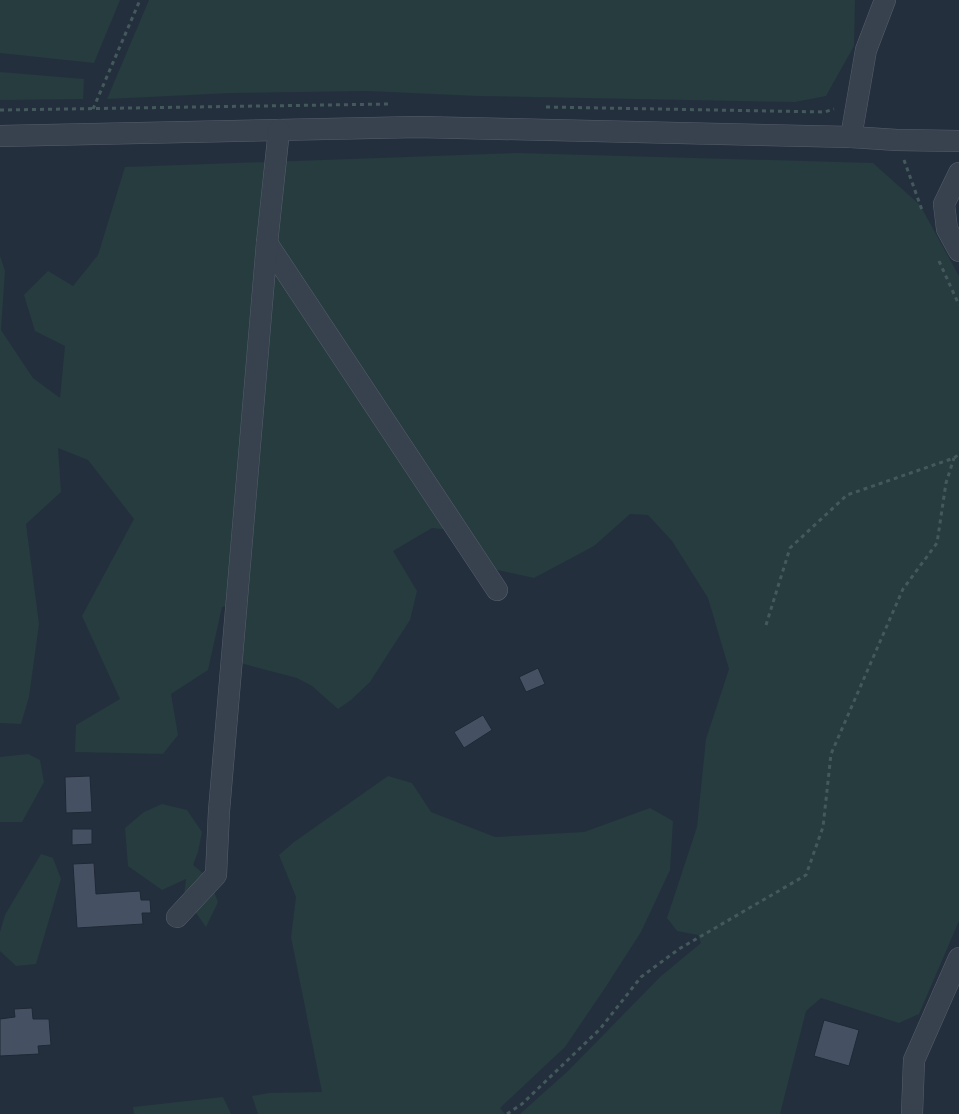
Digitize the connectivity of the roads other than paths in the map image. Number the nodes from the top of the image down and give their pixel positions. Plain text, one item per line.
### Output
1 (885, 0) edge
2 (279, 130) junction
3 (0, 136) edge
4 (851, 136) junction
5 (959, 141) edge
6 (959, 173) edge
7 (267, 243) junction
8 (959, 252) edge
9 (497, 590) dead end
10 (177, 917) dead end
11 (959, 958) edge
12 (912, 1114) edge

1 - 4 street
2 - 3 street
2 - 4 street
2 - 7 street
4 - 5 street
6 - 8 street
7 - 9 street
7 - 10 street
11 - 12 street

